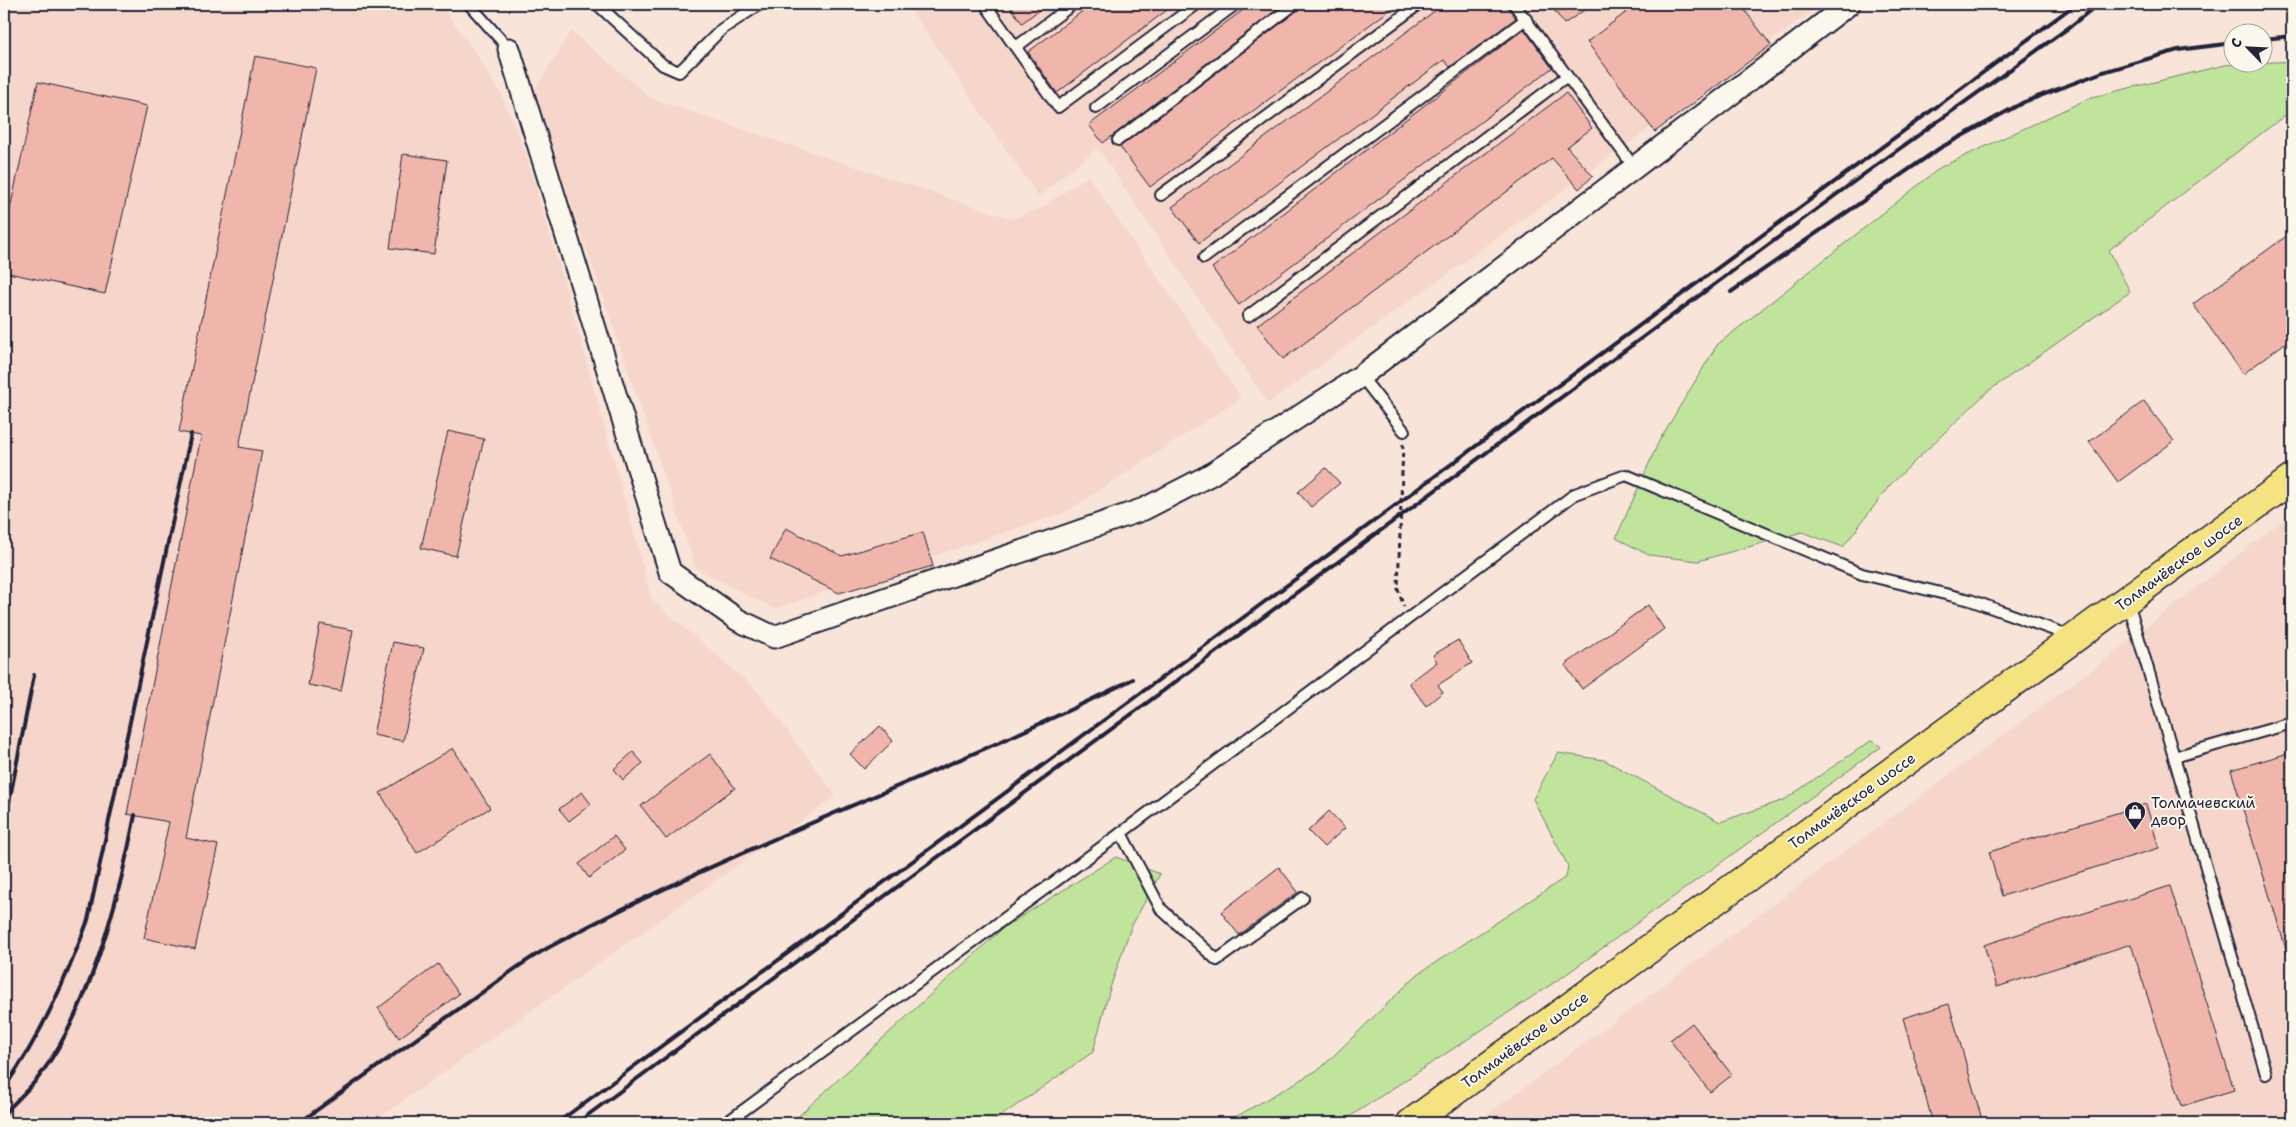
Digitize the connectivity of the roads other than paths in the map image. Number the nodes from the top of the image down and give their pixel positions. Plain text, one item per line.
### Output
1 (469, 4) edge
2 (597, 4) edge
3 (985, 4) edge
4 (1074, 4) edge
5 (1197, 4) edge
6 (1236, 4) edge
7 (1295, 4) edge
8 (1419, 4) edge
9 (1514, 4) edge
10 (1848, 4) edge
11 (753, 5) edge
12 (1526, 19) junction
13 (1016, 47) junction
14 (509, 49) joint
15 (1567, 76) junction
16 (1096, 108) dead end
17 (1118, 140) dead end
18 (1634, 167) junction
19 (1161, 195) dead end
20 (1204, 258) dead end
21 (1248, 316) dead end
22 (1361, 376) junction
23 (1404, 431) road end
24 (2292, 479) edge
25 (2128, 602) junction
26 (2077, 638) junction
27 (2292, 723) edge
28 (2174, 757) junction
29 (1121, 833) junction
30 (1303, 898) dead end
31 (2266, 1074) dead end
32 (726, 1123) edge
33 (1411, 1123) edge

1 - 14 lane
2 - 11 lane
3 - 13 lane
4 - 13 lane
5 - 13 lane
6 - 16 lane
7 - 17 lane
8 - 19 lane
9 - 12 lane
10 - 18 street
12 - 15 lane
12 - 20 lane
14 - 22 street
15 - 18 lane
15 - 21 lane
18 - 22 street
22 - 23 lane
24 - 25 main road, Толмачёвское шоссе
25 - 26 main road, Толмачёвское шоссе
25 - 28 lane
26 - 29 lane
26 - 33 main road, Толмачёвское шоссе
27 - 28 lane
28 - 31 lane
29 - 30 lane
29 - 32 lane

